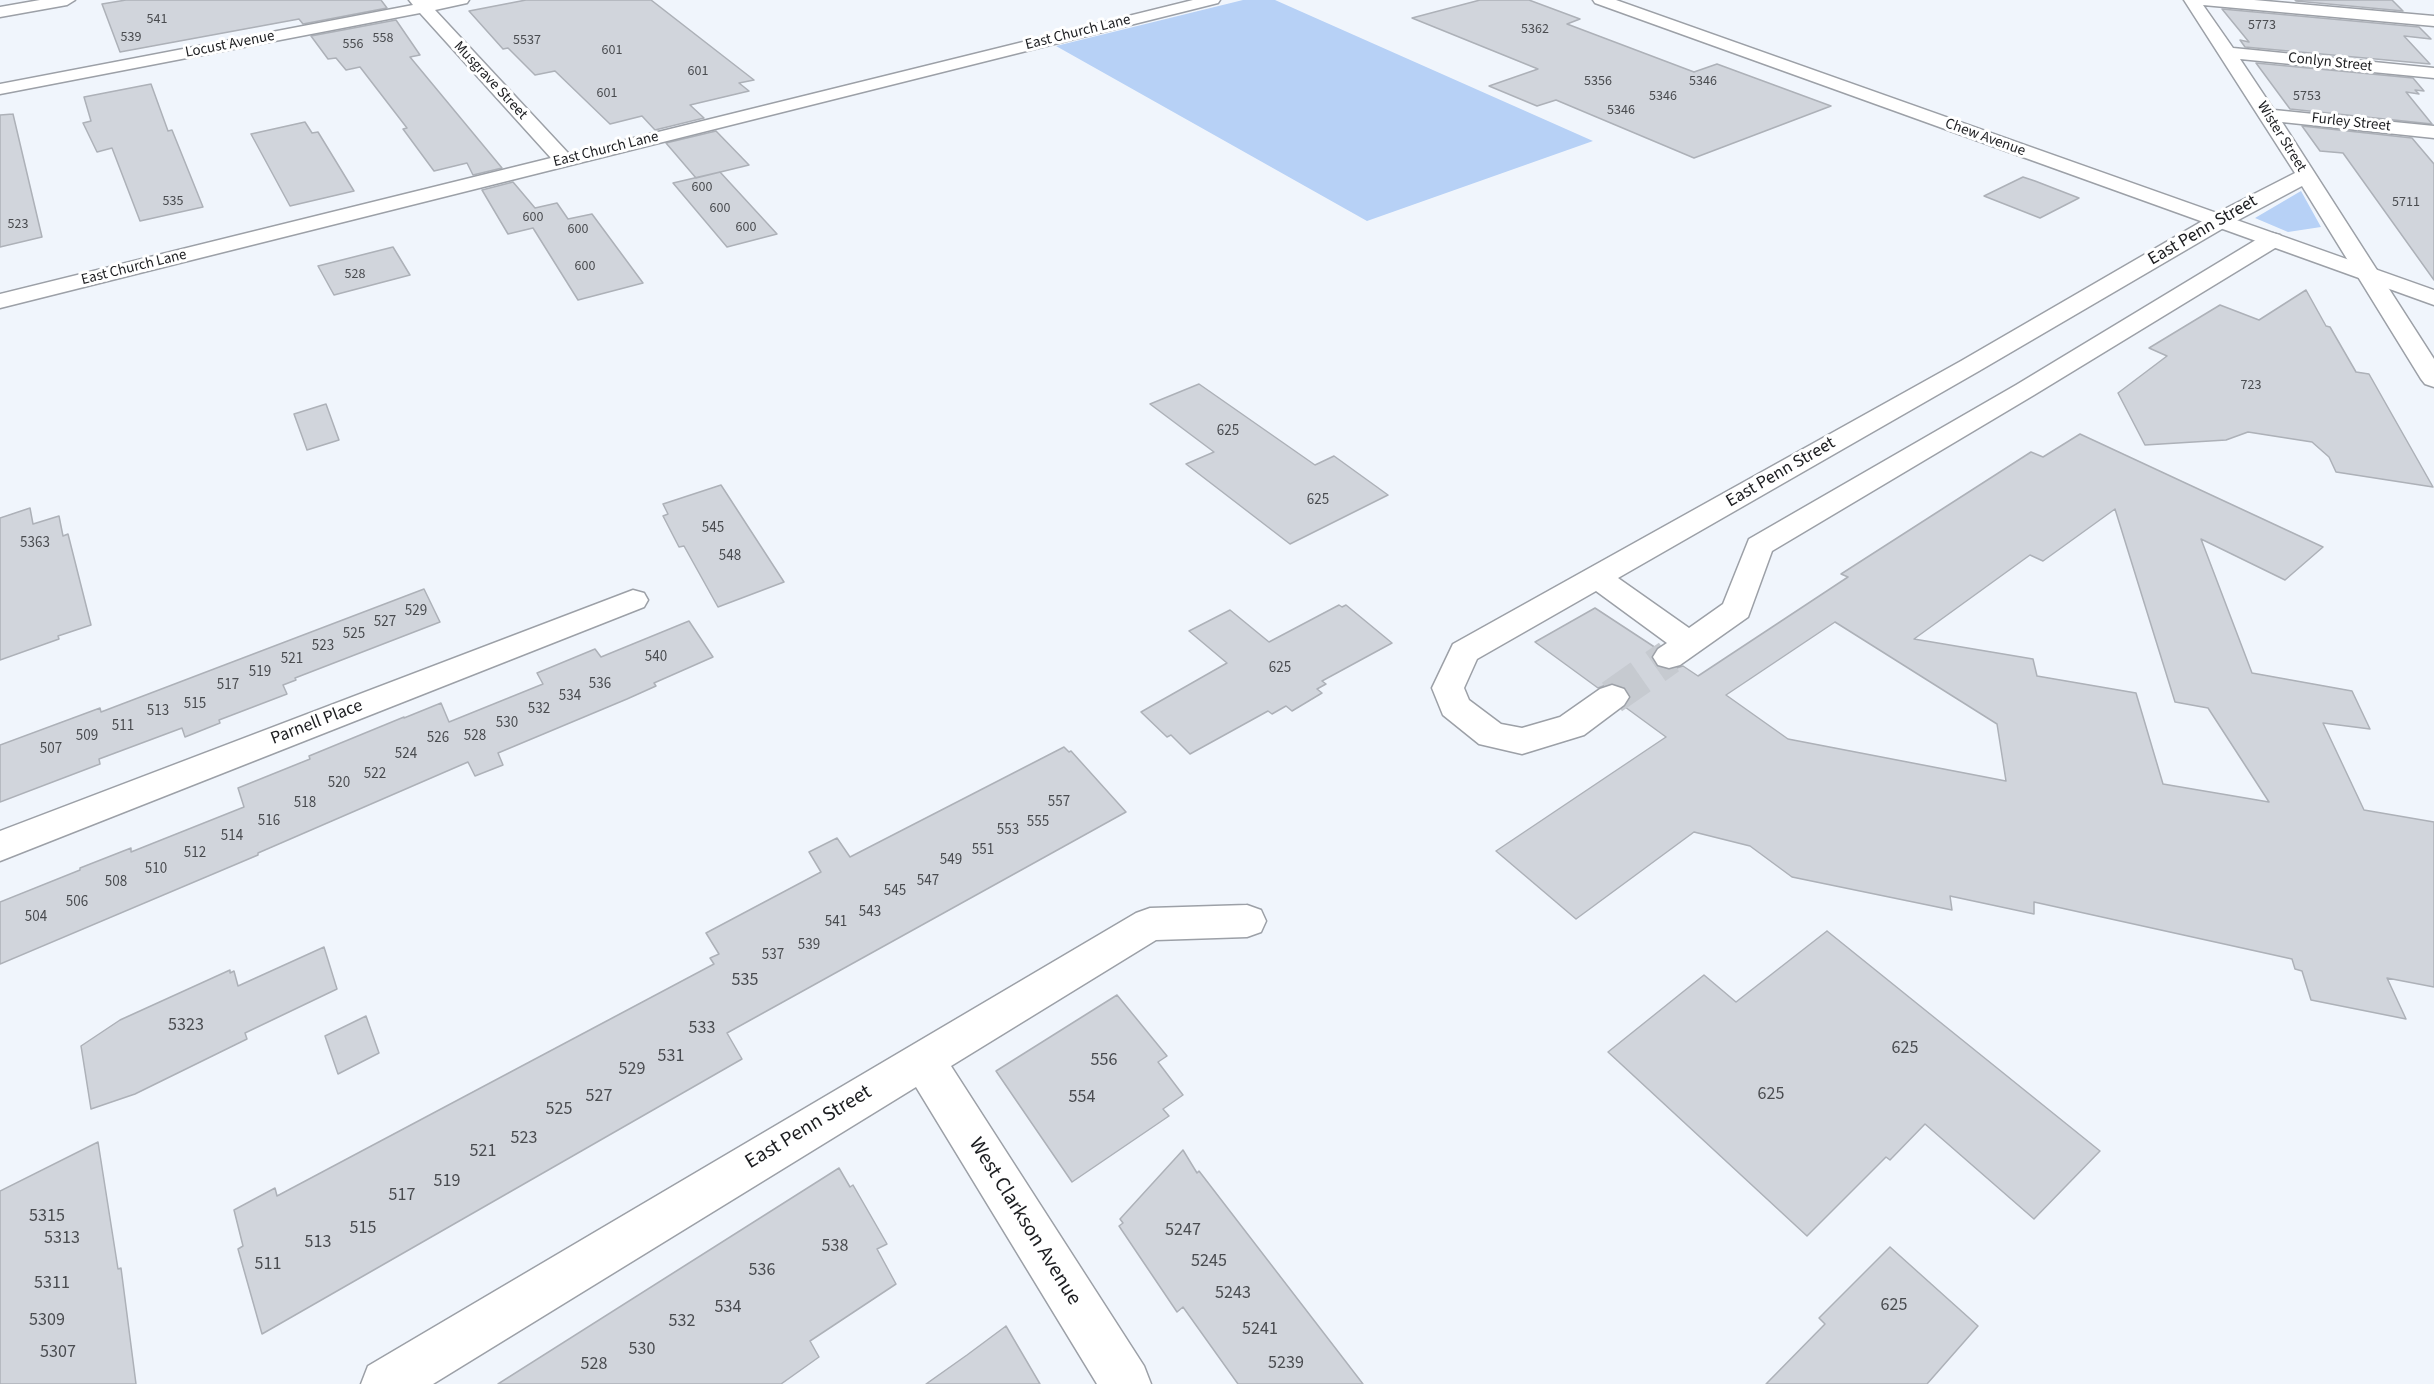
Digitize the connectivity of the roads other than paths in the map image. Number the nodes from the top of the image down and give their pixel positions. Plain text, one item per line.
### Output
1 (67, 0) edge
2 (461, 0) edge
3 (1212, 0) edge
4 (1602, 0) edge
5 (2192, 0) edge
6 (2201, 0) edge
7 (421, 4) edge
8 (0, 12) edge
9 (2434, 21) edge
10 (2226, 53) junction
11 (2434, 73) edge
12 (0, 89) edge
13 (2268, 115) junction
14 (2434, 132) edge
15 (564, 160) junction
16 (2306, 176) junction
17 (2219, 221) junction
18 (2272, 240) junction
19 (2369, 276) junction
20 (2434, 298) edge
21 (0, 301) edge
22 (2407, 337) junction
23 (2434, 340) edge
24 (2434, 380) edge
25 (1597, 577) junction
26 (633, 600) dead end
27 (1611, 697) tunnel mouth
28 (0, 846) edge
29 (1247, 921) dead end
30 (923, 1060) junction
31 (386, 1384) edge
32 (1126, 1384) edge

1 - 8 street
2 - 7 street, Locust Avenue
3 - 15 street, East Church Lane
4 - 17 street, Chew Avenue
5 - 10 street, Wister Street
6 - 9 street
7 - 12 street, Locust Avenue
7 - 15 street, Musgrave Street
10 - 11 street, Conlyn Street
10 - 13 street, Wister Street
13 - 14 street, Furley Street
13 - 16 street, Wister Street
15 - 21 street, East Church Lane
16 - 17 street, East Penn Street
16 - 19 street, Wister Street
17 - 18 street, Chew Avenue
17 - 25 street, East Penn Street
18 - 19 street, Chew Avenue
18 - 25 street
19 - 20 street, Chew Avenue
19 - 22 street, Wister Street
22 - 23 street
22 - 24 street, Wister Street
25 - 27 street, East Penn Street
26 - 28 street, Parnell Place
29 - 30 street, East Penn Street
30 - 31 street, East Penn Street
30 - 32 street, West Clarkson Avenue

